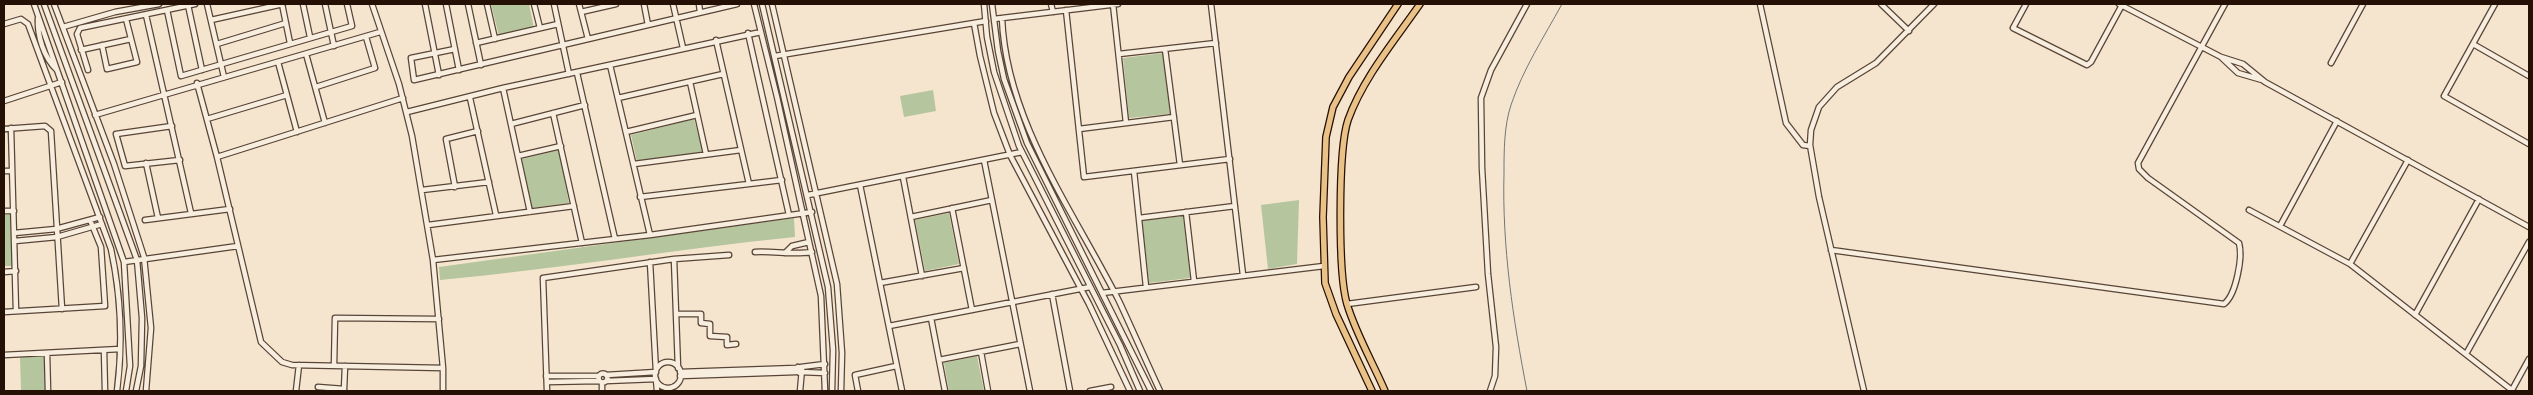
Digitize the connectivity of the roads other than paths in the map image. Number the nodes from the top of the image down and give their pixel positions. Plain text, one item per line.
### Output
1 (34, 4) edge
2 (44, 4) edge
3 (54, 4) edge
4 (159, 4) edge
5 (195, 4) edge
6 (207, 4) edge
7 (282, 4) edge
8 (302, 4) edge
9 (325, 4) edge
10 (347, 4) edge
11 (373, 4) edge
12 (425, 4) edge
13 (446, 4) edge
14 (468, 4) edge
15 (487, 4) edge
16 (534, 4) edge
17 (554, 4) edge
18 (579, 4) edge
19 (616, 4) edge
20 (644, 4) edge
21 (673, 4) edge
22 (699, 4) edge
23 (737, 4) edge
24 (754, 4) edge
25 (762, 4) edge
26 (772, 4) edge
27 (984, 4) edge
28 (992, 4) edge
29 (1051, 4) edge
30 (1113, 4) edge
31 (1118, 4) edge
32 (1211, 4) edge
33 (1398, 4) edge
34 (1420, 4) edge
35 (1527, 4) edge
36 (1760, 4) edge
37 (1881, 4) edge
38 (1934, 4) edge
39 (2026, 4) edge
40 (2225, 4) edge
41 (2363, 4) edge
42 (2495, 4) edge
43 (188, 5) junction
44 (2120, 5) edge
45 (167, 10) junction
46 (1066, 10) junction
47 (581, 12) junction
48 (700, 12) junction
49 (1053, 12) junction
50 (146, 15) junction
51 (676, 18) junction
52 (1002, 18) junction
53 (126, 19) junction
54 (994, 19) junction
55 (211, 20) junction
56 (986, 21) junction
57 (286, 23) junction
58 (974, 23) junction
59 (4, 24) edge
60 (558, 24) junction
61 (648, 25) junction
62 (62, 27) junction
63 (540, 28) junction
64 (331, 31) junction
65 (1909, 31) junction
66 (380, 32) junction
67 (761, 32) junction
68 (748, 33) junction
69 (310, 37) junction
70 (366, 37) junction
71 (131, 39) junction
72 (495, 39) junction
73 (588, 39) junction
74 (716, 40) junction
75 (290, 43) junction
76 (476, 43) junction
77 (1216, 43) junction
78 (217, 44) junction
79 (2473, 44) junction
80 (102, 45) junction
81 (563, 45) junction
82 (334, 46) junction
83 (2202, 47) junction
84 (683, 48) junction
85 (455, 49) junction
86 (1165, 49) junction
87 (81, 50) junction
88 (435, 53) junction
89 (306, 54) junction
90 (1119, 54) junction
91 (785, 55) junction
92 (775, 56) junction
93 (2221, 57) junction
94 (278, 62) junction
95 (2331, 63) dead end
96 (221, 64) junction
97 (481, 65) junction
98 (610, 65) junction
99 (88, 70) dead end
100 (202, 70) junction
101 (460, 70) junction
102 (578, 73) junction
103 (439, 74) junction
104 (569, 74) junction
105 (723, 74) junction
106 (2529, 76) edge
107 (224, 77) junction
108 (62, 82) junction
109 (690, 82) junction
110 (2266, 82) junction
111 (197, 83) junction
112 (49, 86) junction
113 (316, 87) junction
114 (503, 88) junction
115 (165, 93) junction
116 (287, 95) junction
117 (403, 98) junction
118 (470, 98) junction
119 (618, 98) junction
120 (4, 101) edge
121 (585, 105) junction
122 (407, 112) junction
123 (553, 113) junction
124 (95, 115) junction
125 (697, 115) junction
126 (1174, 117) junction
127 (207, 119) junction
128 (2337, 121) junction
129 (325, 123) junction
130 (1126, 123) junction
131 (511, 124) junction
132 (172, 126) junction
133 (11, 128) junction
134 (4, 129) edge
135 (1079, 129) junction
136 (478, 131) junction
137 (297, 132) junction
138 (626, 132) junction
139 (2529, 144) edge
140 (560, 146) junction
141 (1810, 146) junction
142 (741, 150) junction
143 (1022, 152) junction
144 (706, 154) junction
145 (1010, 155) junction
146 (518, 156) junction
147 (218, 157) junction
148 (1230, 159) junction
149 (180, 160) junction
150 (984, 160) junction
151 (2408, 160) junction
152 (146, 163) junction
153 (634, 164) junction
154 (1180, 165) junction
155 (4, 171) edge
156 (12, 171) junction
157 (1134, 171) junction
158 (903, 176) junction
159 (782, 180) junction
160 (489, 182) junction
161 (749, 184) junction
162 (860, 185) junction
163 (455, 187) junction
164 (422, 190) junction
165 (816, 194) junction
166 (808, 195) junction
167 (640, 197) junction
168 (2479, 199) junction
169 (992, 200) junction
170 (574, 206) junction
171 (1235, 206) junction
172 (952, 208) junction
173 (230, 209) junction
174 (14, 210) junction
175 (2249, 210) dead end
176 (4, 211) edge
177 (530, 212) junction
178 (812, 212) junction
179 (1186, 212) junction
180 (191, 213) junction
181 (803, 213) junction
182 (496, 215) junction
183 (790, 215) junction
184 (100, 217) junction
185 (911, 217) junction
186 (158, 218) junction
187 (1139, 218) junction
188 (90, 220) junction
189 (145, 220) dead end
190 (102, 224) junction
191 (428, 225) junction
192 (2280, 226) junction
193 (93, 227) junction
194 (2529, 227) edge
195 (56, 229) junction
196 (14, 233) junction
197 (650, 235) junction
198 (57, 237) junction
199 (615, 239) junction
200 (15, 241) junction
201 (809, 242) junction
202 (2529, 242) edge
203 (582, 243) junction
204 (238, 246) junction
205 (1831, 250) junction
206 (755, 252) dead end
207 (812, 252) junction
208 (785, 253) junction
209 (729, 255) dead end
210 (144, 257) junction
211 (674, 259) junction
212 (137, 260) junction
213 (433, 260) junction
214 (124, 262) junction
215 (650, 262) junction
216 (2350, 264) junction
217 (1324, 266) junction
218 (964, 268) junction
219 (16, 271) junction
220 (4, 272) edge
221 (1243, 275) junction
222 (922, 276) junction
223 (1194, 281) junction
224 (880, 284) junction
225 (1090, 287) junction
226 (1146, 287) junction
227 (1476, 287) dead end
228 (1081, 289) junction
229 (1113, 291) junction
230 (1102, 293) junction
231 (1052, 294) junction
232 (1012, 302) junction
233 (1347, 304) junction
234 (62, 309) junction
235 (972, 310) junction
236 (16, 311) junction
237 (4, 312) edge
238 (676, 314) junction
239 (2415, 315) junction
240 (931, 318) junction
241 (439, 319) junction
242 (889, 326) junction
243 (736, 344) dead end
244 (1020, 344) junction
245 (120, 349) junction
246 (104, 350) junction
247 (980, 352) junction
248 (47, 353) junction
249 (2466, 354) junction
250 (4, 355) edge
251 (2529, 359) edge
252 (939, 360) junction
253 (825, 364) junction
254 (299, 365) junction
255 (334, 366) junction
256 (345, 366) junction
257 (896, 366) junction
258 (443, 368) junction
259 (799, 370) junction
260 (656, 372) junction
261 (680, 372) junction
262 (825, 373) junction
263 (546, 376) junction
264 (602, 379) junction
265 (656, 379) junction
266 (547, 382) junction
267 (318, 387) dead end
268 (1112, 387) dead end
269 (297, 390) edge
270 (344, 390) edge
271 (48, 391) edge
272 (105, 391) edge
273 (117, 391) edge
274 (126, 391) edge
275 (136, 391) edge
276 (146, 391) edge
277 (443, 391) edge
278 (547, 391) edge
279 (602, 391) edge
280 (657, 391) edge
281 (800, 391) edge
282 (825, 391) edge
283 (832, 391) edge
284 (841, 391) edge
285 (858, 391) edge
286 (902, 391) edge
287 (945, 391) edge
288 (988, 391) edge
289 (1030, 391) edge
290 (1070, 391) edge
291 (1090, 391) edge
292 (1130, 391) edge
293 (1140, 391) edge
294 (1150, 391) edge
295 (1160, 391) edge
296 (1372, 391) edge
297 (1385, 391) edge
298 (1490, 391) edge
299 (1864, 391) edge
300 (2513, 391) edge

1 - 108 street
2 - 212 street
3 - 62 street
4 - 62 street
5 - 43 street
6 - 55 street
7 - 55 street
7 - 57 street
8 - 69 street
9 - 64 street
10 - 64 street
11 - 66 street
12 - 88 street
13 - 85 street
14 - 76 street
15 - 72 street
16 - 63 street
17 - 60 street
18 - 47 street
19 - 47 street
20 - 61 street
21 - 51 street
22 - 48 street
23 - 48 street
24 - 67 street
25 - 92 street
26 - 91 street
27 - 56 street
28 - 54 street
29 - 49 street
30 - 31 street
30 - 46 street
30 - 90 street
32 - 77 street
33 - 217 main road
34 - 233 main road
35 - 298 street
36 - 141 street
37 - 65 street
38 - 65 street
39 - 44 street
40 - 83 street
41 - 95 street
42 - 79 street
43 - 45 street
43 - 100 street
44 - 83 street
45 - 50 street
45 - 100 street
46 - 49 street
46 - 135 street
47 - 73 street
48 - 51 street
49 - 52 street
50 - 53 street
50 - 115 street
51 - 61 street
51 - 84 street
52 - 54 street
52 - 229 street
53 - 71 street
53 - 87 street
54 - 230 street
55 - 78 street
56 - 58 street
56 - 143 street
57 - 75 street
57 - 78 street
58 - 91 street
58 - 145 street
59 - 112 street
60 - 63 street
60 - 81 street
61 - 73 street
62 - 124 street
63 - 72 street
64 - 69 street
64 - 82 street
65 - 141 street
66 - 70 street
66 - 117 street
67 - 68 street
67 - 181 street
68 - 74 street
68 - 159 street
69 - 75 street
70 - 82 street
70 - 113 street
71 - 80 street
71 - 80 street
72 - 76 street
73 - 81 street
74 - 84 street
74 - 105 street
75 - 96 street
76 - 97 street
77 - 86 street
77 - 148 street
78 - 96 street
79 - 106 street
79 - 139 street
80 - 87 street
81 - 97 street
81 - 104 street
82 - 89 street
83 - 93 street
83 - 205 street
84 - 98 street
85 - 88 street
85 - 101 street
86 - 90 street
86 - 126 street
87 - 99 street
88 - 103 street
88 - 103 street
89 - 94 street
89 - 113 street
90 - 130 street
91 - 92 street
91 - 165 street
92 - 166 street
93 - 110 street
93 - 110 street
94 - 107 street
94 - 116 street
96 - 100 street
96 - 107 street
97 - 101 street
98 - 102 street
98 - 119 street
101 - 103 street
102 - 104 street
102 - 121 street
104 - 114 street
105 - 109 street
105 - 142 street
107 - 111 street
108 - 112 street
108 - 214 street
109 - 119 street
109 - 125 street
110 - 128 street
111 - 115 street
111 - 127 street
112 - 120 street
112 - 184 street
113 - 129 street
114 - 118 street
114 - 131 street
115 - 124 street
115 - 132 street
116 - 127 street
116 - 137 street
117 - 122 street
117 - 129 street
118 - 122 street
118 - 136 street
119 - 138 street
121 - 123 street
121 - 199 street
122 - 164 street
123 - 131 street
123 - 140 street
124 - 210 street
125 - 138 street
125 - 144 street
126 - 130 street
126 - 154 street
127 - 147 street
128 - 151 street
128 - 192 street
129 - 137 street
130 - 135 street
131 - 146 street
132 - 149 street
132 - 152 street
133 - 134 street
133 - 156 street
133 - 195 street
135 - 157 street
136 - 160 street
136 - 163 street
137 - 147 street
138 - 153 street
140 - 146 street
140 - 170 street
141 - 205 street
142 - 144 street
142 - 161 street
143 - 145 street
143 - 225 street
144 - 153 street
145 - 150 street
145 - 228 street
146 - 177 street
147 - 173 street
148 - 154 street
148 - 171 street
149 - 152 street
149 - 180 street
150 - 158 street
150 - 169 street
151 - 168 street
151 - 216 street
152 - 186 street
153 - 167 street
154 - 157 street
155 - 156 street
156 - 174 street
157 - 187 street
158 - 162 street
158 - 185 street
159 - 161 street
159 - 183 street
160 - 163 street
160 - 182 street
161 - 167 street
162 - 165 street
162 - 224 street
163 - 164 street
164 - 191 street
165 - 166 street
165 - 284 street
166 - 178 street
167 - 197 street
168 - 194 street
168 - 239 street
169 - 172 street
169 - 232 street
170 - 177 street
170 - 203 street
171 - 179 street
171 - 221 street
172 - 185 street
172 - 218 street
173 - 180 street
173 - 204 street
174 - 176 street
174 - 196 street
175 - 192 street
177 - 182 street
178 - 181 street
178 - 283 street
179 - 187 street
179 - 223 street
180 - 186 street
181 - 183 street
181 - 201 street
182 - 191 street
183 - 197 street
184 - 188 street
184 - 190 street
185 - 222 street
186 - 189 street
187 - 226 street
188 - 193 street
188 - 195 street
190 - 193 street
190 - 245 street
191 - 213 street
192 - 216 street
193 - 198 street
193 - 234 street
195 - 196 street
195 - 198 street
196 - 200 street
197 - 199 street
198 - 200 street
198 - 234 street
199 - 203 street
200 - 219 street
201 - 207 street
201 - 208 street
202 - 249 street
203 - 213 street
204 - 210 street
204 - 254 street
205 - 299 street
206 - 208 street
207 - 208 street
207 - 253 street
209 - 211 street
210 - 212 street
210 - 276 street
211 - 215 street
211 - 238 street
212 - 214 street
212 - 275 street
213 - 241 street
214 - 274 street
215 - 260 street
215 - 263 street
216 - 239 street
217 - 221 street
217 - 296 main road
218 - 222 street
218 - 235 street
219 - 220 street
219 - 236 street
221 - 223 street
222 - 224 street
223 - 226 street
224 - 242 street
225 - 228 street
225 - 293 street
226 - 229 street
227 - 233 street
228 - 231 street
228 - 292 street
229 - 230 street
229 - 295 street
230 - 294 street
231 - 232 street
231 - 290 street
232 - 235 street
232 - 244 street
233 - 297 main road
234 - 236 street
235 - 240 street
236 - 237 street
238 - 243 street
238 - 261 street
239 - 249 street
240 - 242 street
240 - 252 street
241 - 255 street
241 - 258 street
242 - 257 street
244 - 247 street
244 - 289 street
245 - 246 street
245 - 273 street
246 - 248 street
246 - 272 street
247 - 252 street
247 - 288 street
248 - 250 street
248 - 271 street
249 - 300 street
251 - 300 street
252 - 287 street
253 - 259 street
253 - 262 street
254 - 255 street
254 - 269 street
255 - 256 street
256 - 258 street
256 - 270 street
257 - 285 street
257 - 286 street
258 - 277 street
259 - 261 street
259 - 262 street
259 - 281 street
260 - 261 street
260 - 264 street
260 - 265 street
261 - 265 street
262 - 282 street
263 - 264 street
263 - 266 street
264 - 265 street
264 - 266 street
264 - 279 street
265 - 280 street
266 - 278 street
267 - 270 street
268 - 291 street

